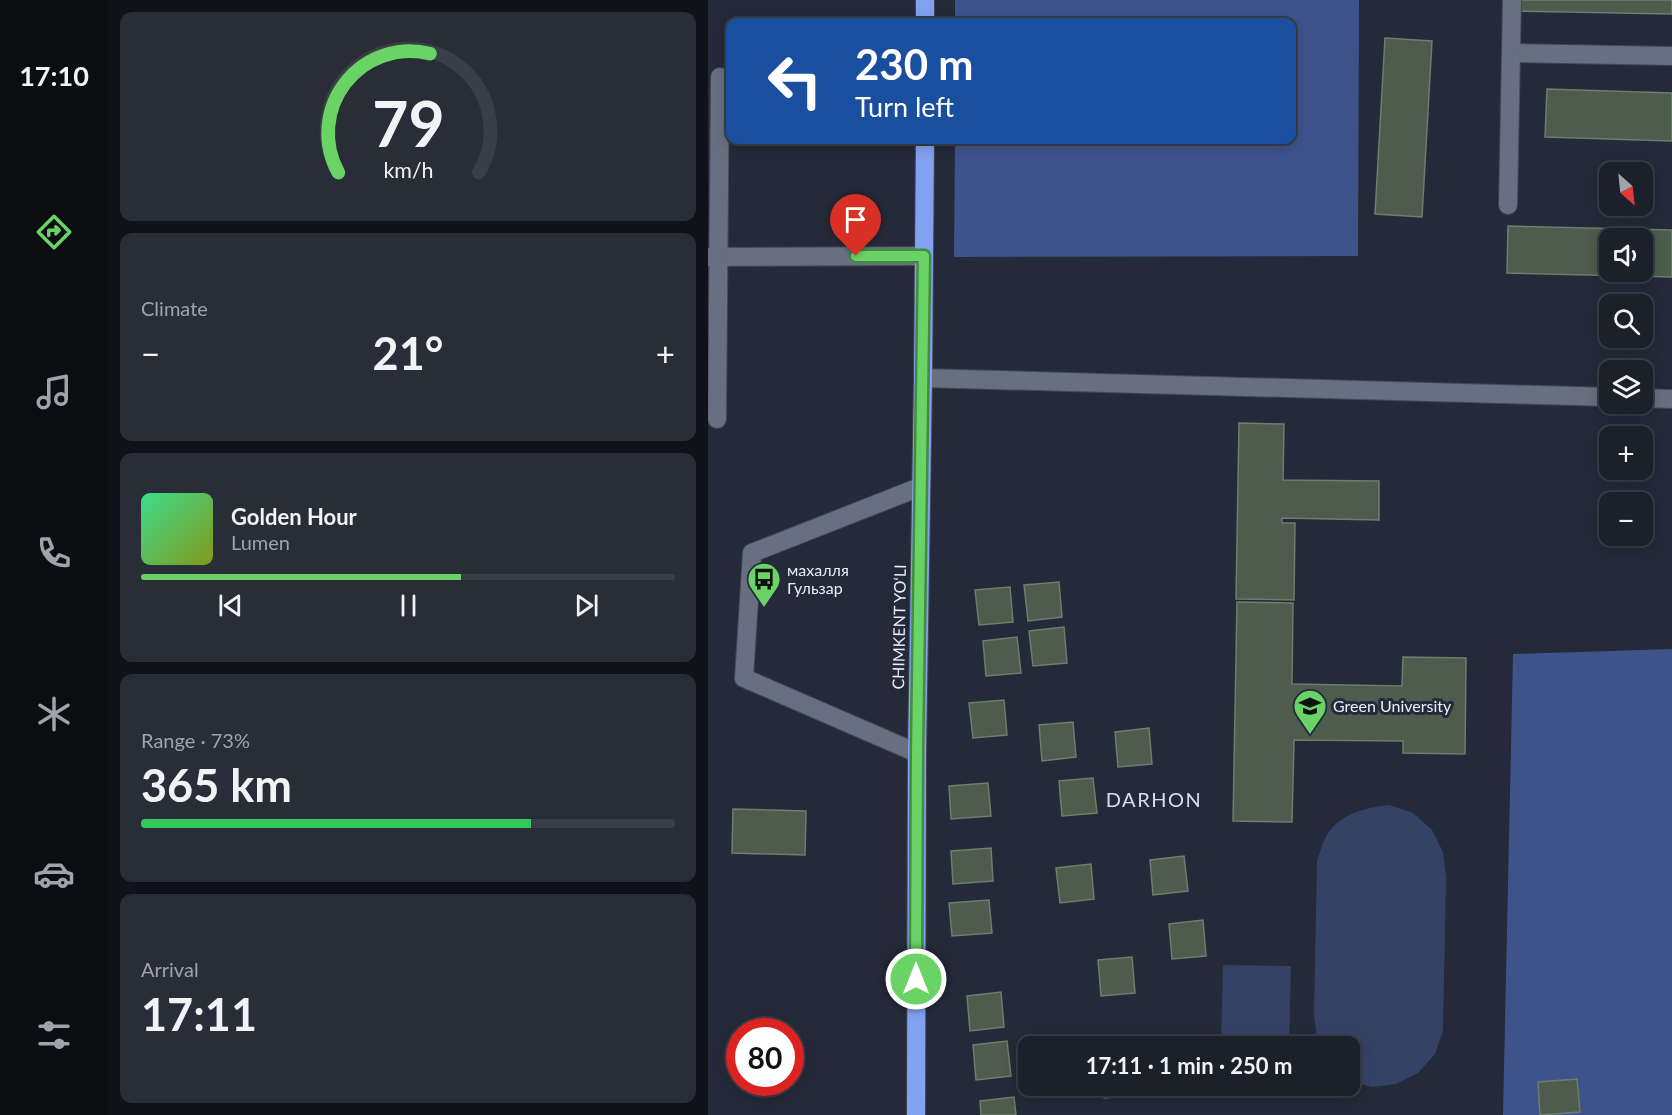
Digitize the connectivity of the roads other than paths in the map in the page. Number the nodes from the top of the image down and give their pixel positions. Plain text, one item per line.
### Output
1 (925, 0) edge
2 (1512, 0) edge
3 (925, 18) edge
4 (1512, 53) junction
5 (1672, 56) edge
6 (720, 77) dead end
7 (925, 144) edge
8 (1508, 205) dead end
9 (924, 256) junction
10 (713, 257) edge
11 (923, 378) junction
12 (1599, 397) edge
13 (1653, 398) edge
14 (1672, 399) edge
15 (717, 419) dead end
16 (920, 487) junction
17 (917, 753) junction
18 (916, 1115) edge

1 - 3 highway
2 - 4 lane
4 - 5 lane
4 - 8 lane
6 - 10 lane
7 - 9 highway, CHIMKENT YO‘LI
9 - 10 lane
9 - 11 highway, CHIMKENT YO‘LI
10 - 15 lane
11 - 12 lane
11 - 16 highway, CHIMKENT YO‘LI
13 - 14 lane
16 - 17 highway, CHIMKENT YO‘LI
16 - 17 lane
17 - 18 highway, CHIMKENT YO‘LI

